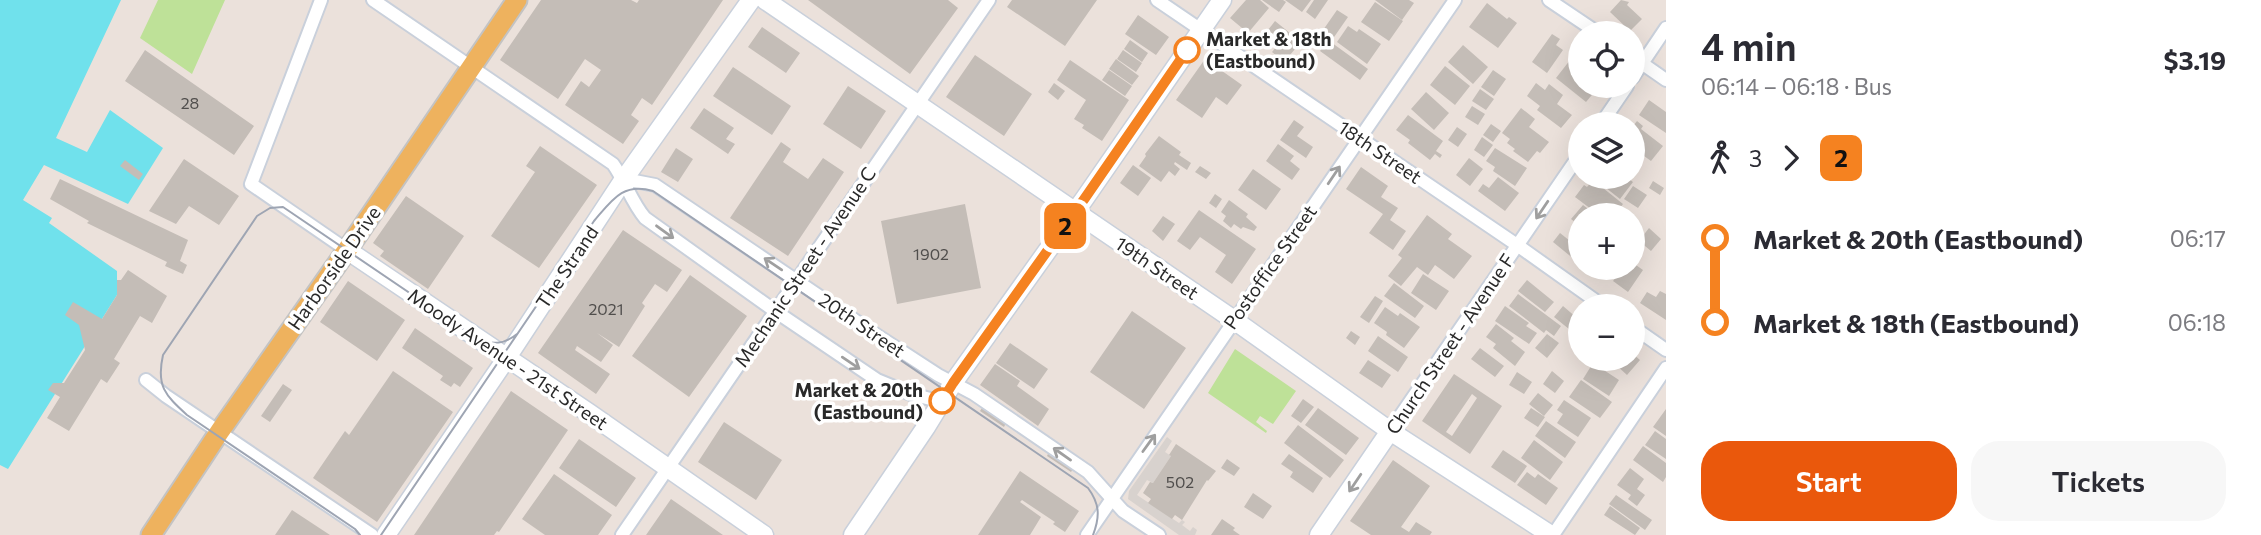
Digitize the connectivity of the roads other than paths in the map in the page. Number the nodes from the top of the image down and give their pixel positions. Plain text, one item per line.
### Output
1 (321, 0) edge
2 (373, 0) edge
3 (517, 0) edge
4 (751, 0) edge
5 (765, 0) edge
6 (989, 0) edge
7 (1157, 0) edge
8 (1222, 0) edge
9 (1455, 0) edge
10 (1549, 0) edge
11 (1580, 21) edge
12 (1666, 28) edge
13 (1200, 30) junction
14 (1645, 52) edge
15 (1645, 66) edge
16 (471, 67) junction
17 (1666, 80) edge
18 (918, 104) junction
19 (1359, 139) junction
20 (1568, 171) edge
21 (624, 179) junction
22 (1075, 212) junction
23 (1517, 245) junction
24 (347, 250) junction
25 (797, 280) junction
26 (1586, 294) edge
27 (775, 311) junction
28 (1234, 320) junction
29 (1645, 335) edge
30 (1666, 350) edge
31 (506, 359) junction
32 (1666, 368) edge
33 (146, 380) dead end
34 (953, 383) junction
35 (942, 402) junction
36 (220, 431) junction
37 (1390, 431) junction
38 (667, 469) junction
39 (1111, 500) junction
40 (151, 535) edge
41 (372, 535) edge
42 (386, 535) edge
43 (622, 535) edge
44 (764, 535) edge
45 (853, 535) edge
46 (1087, 535) edge
47 (1159, 535) edge
48 (1319, 535) edge
49 (1552, 535) edge

1 - 24 street, Moody Avenue - 21st Street
2 - 16 street, 20th Street
3 - 16 main road, Harborside Drive
4 - 21 street, The Strand
5 - 18 street, 19th Street
6 - 18 street, Mechanic Street - Avenue C
7 - 13 street, 18th Street
8 - 13 street
9 - 19 street, Postoffice Street
10 - 11 street
12 - 14 street
13 - 19 street, 18th Street
13 - 22 street
15 - 17 street
16 - 21 street, 20th Street
16 - 24 main road, Harborside Drive
18 - 22 street, 19th Street
18 - 25 street, Mechanic Street - Avenue C
19 - 23 street, 18th Street
28 -> 19 street, Postoffice Street
20 -> 23 street, Church Street - Avenue F
25 -> 21 street, 20th Street
21 -> 27 street, 20th Street
21 - 31 street, The Strand
22 - 28 street, 19th Street
22 - 34 street
23 - 26 street, 18th Street
23 - 37 street, Church Street - Avenue F
24 - 31 street, Moody Avenue - 21st Street
24 - 36 main road, Harborside Drive
25 - 27 street, Mechanic Street - Avenue C
25 - 34 street, 20th Street
27 -> 35 street, 20th Street
27 - 38 street, Mechanic Street - Avenue C
28 - 37 street, 19th Street
39 -> 28 street, Postoffice Street
29 - 30 street
31 - 38 street, Moody Avenue - 21st Street
31 - 42 street, The Strand
32 - 49 street
33 - 36 street
34 - 35 street
39 -> 34 street, 20th Street
35 - 45 street
36 - 40 main road, Harborside Drive
36 - 41 street
37 -> 48 street, Church Street - Avenue F
37 - 49 street, 19th Street
38 - 43 street, Mechanic Street - Avenue C
38 - 44 street, Moody Avenue - 21st Street
39 - 46 street, Postoffice Street
39 - 47 street, 20th Street

